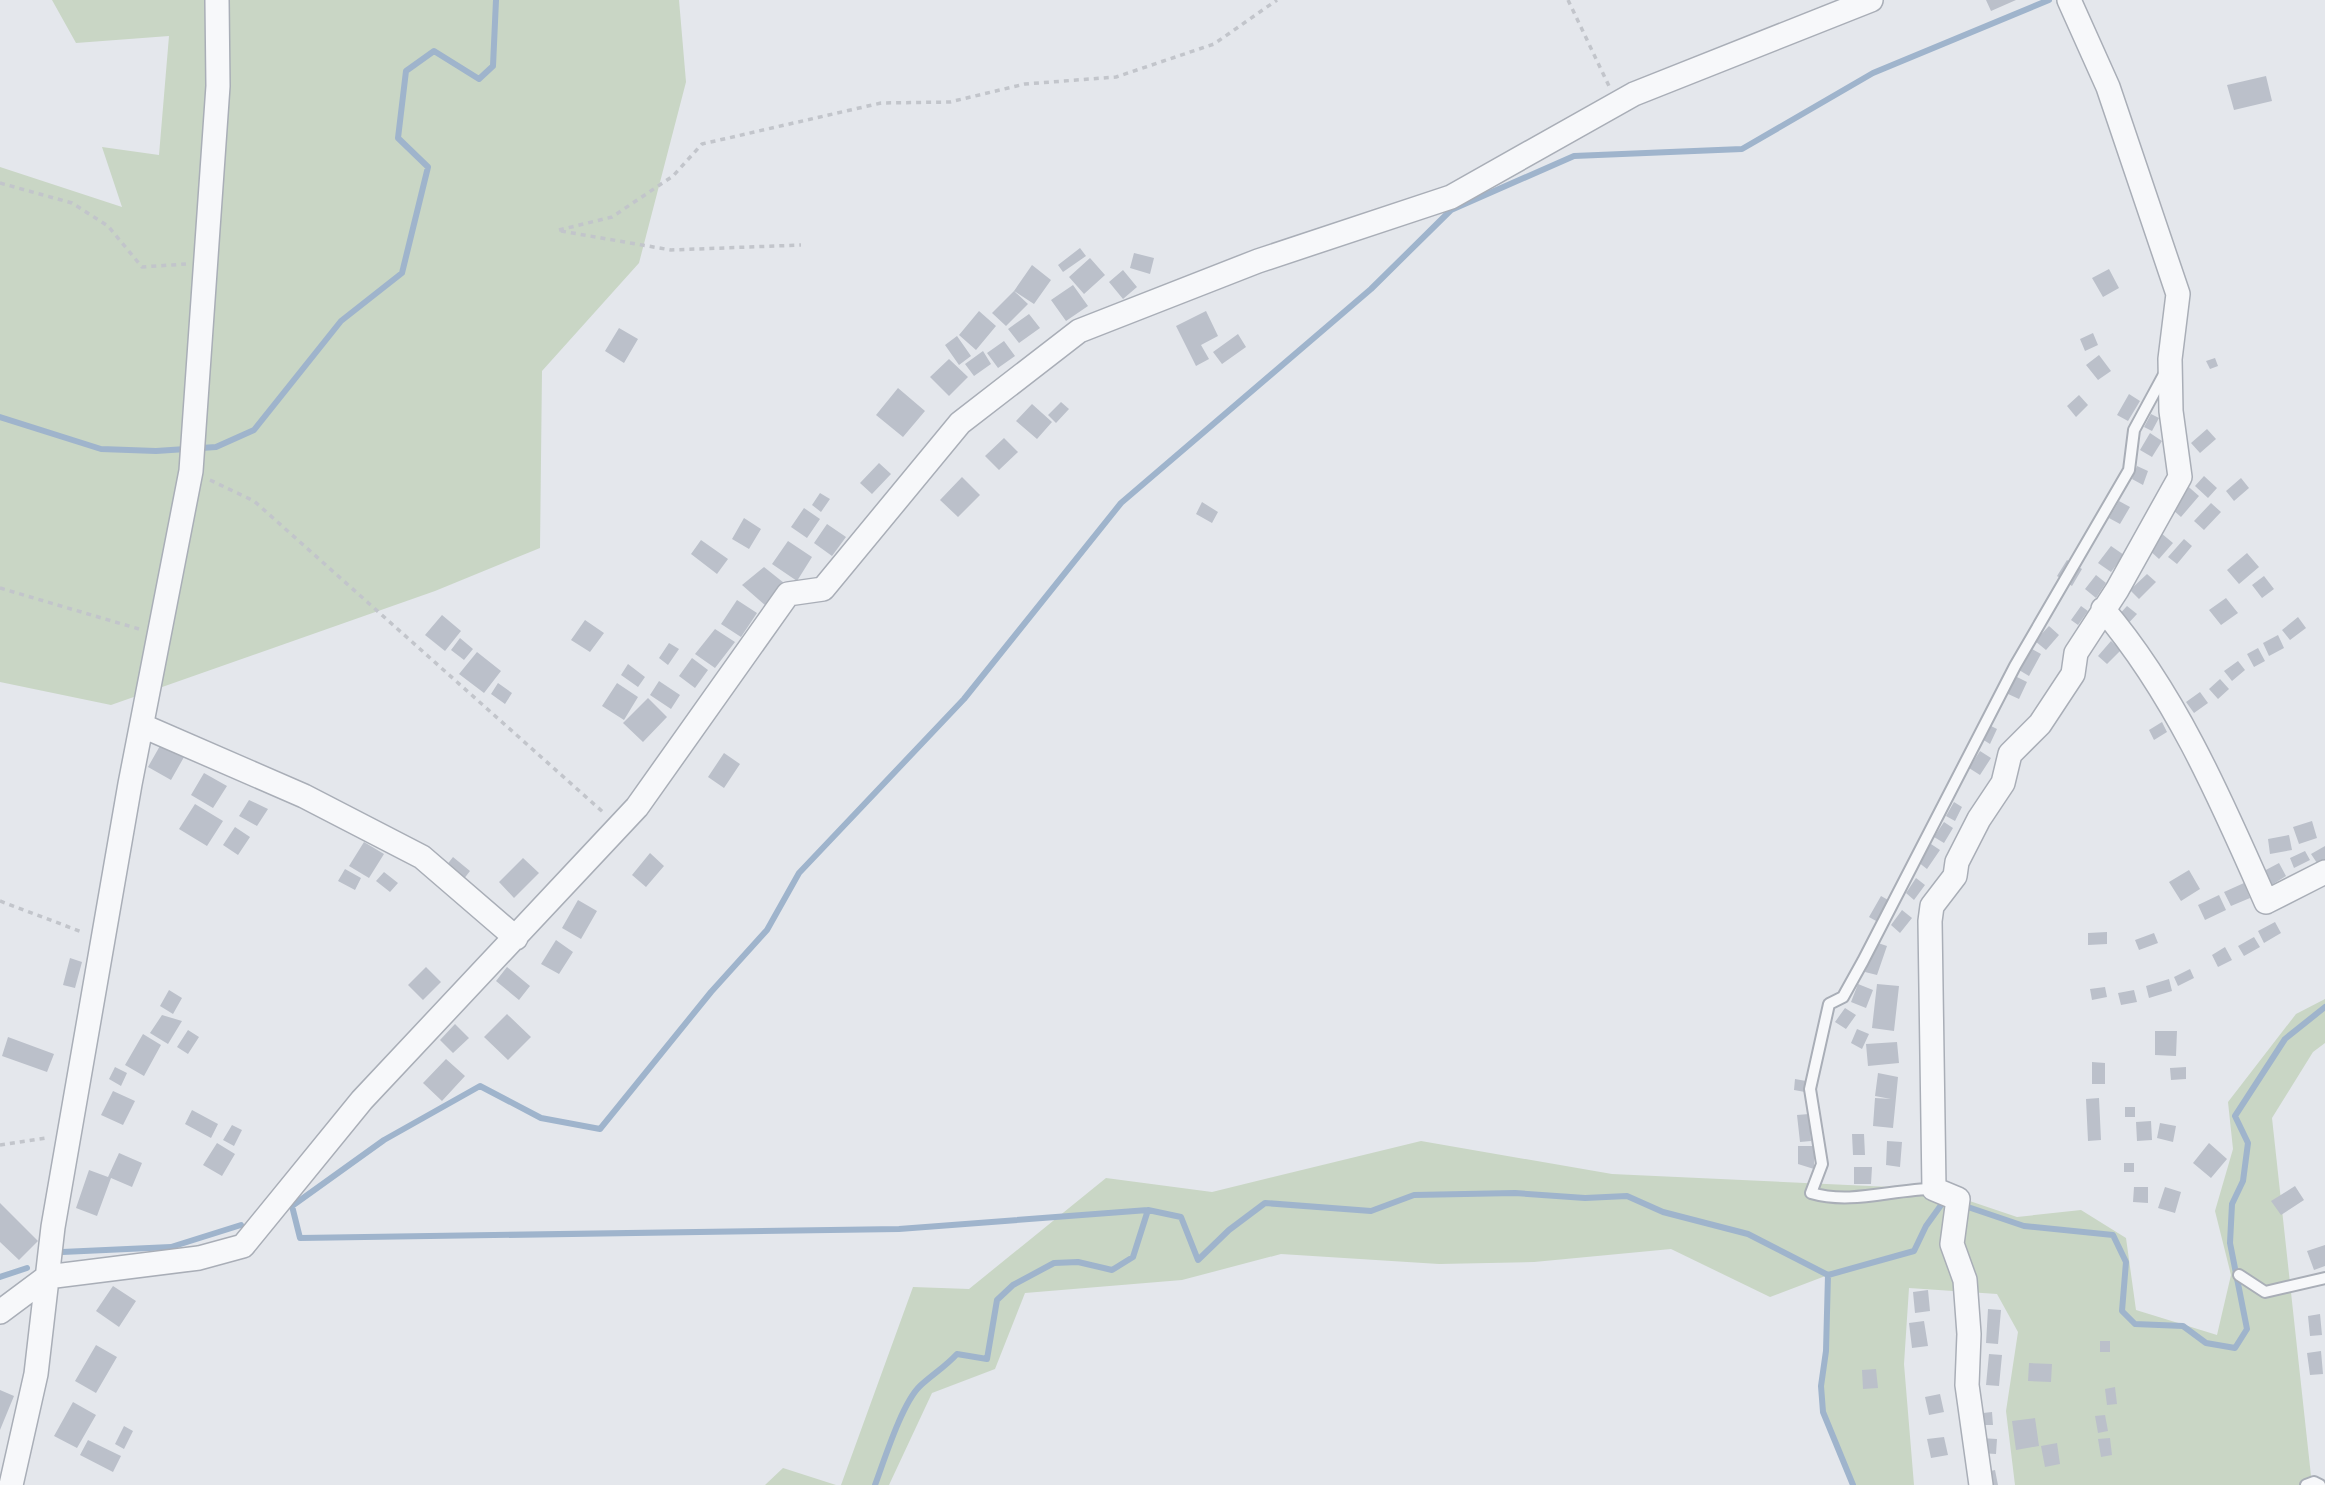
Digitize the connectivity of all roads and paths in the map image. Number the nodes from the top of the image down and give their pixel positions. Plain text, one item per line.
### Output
1 (217, 0) edge
2 (1277, 0) edge
3 (1568, 0) edge
4 (1871, 0) edge
5 (2069, 0) edge
6 (1618, 103) junction
7 (0, 183) edge
8 (801, 245) dead end
9 (206, 263) junction
10 (2170, 365) junction
11 (191, 471) junction
12 (0, 588) edge
13 (2103, 610) junction
14 (160, 635) junction
15 (143, 726) junction
16 (619, 826) junction
17 (2325, 872) edge
18 (0, 901) edge
19 (516, 938) junction
20 (104, 939) junction
21 (70, 1135) junction
22 (0, 1145) edge
23 (1934, 1189) junction
24 (2239, 1275) dead end
25 (47, 1277) junction
26 (2325, 1278) edge
27 (0, 1311) edge
28 (11, 1485) edge
29 (1981, 1485) edge
30 (2306, 1485) edge
31 (2320, 1485) edge

1 - 9 street
2 - 8 path
3 - 6 path
4 - 6 street
5 - 10 street
6 - 16 street
7 - 9 path
9 - 11 street
10 - 13 street
10 - 23 lane
11 - 14 street
11 - 16 path
12 - 14 path
13 - 17 street
13 - 23 street
14 - 15 street
15 - 19 street
15 - 20 street
16 - 19 street
18 - 20 path
19 - 25 street
20 - 21 street
21 - 22 path
21 - 25 street
23 - 29 street
24 - 26 lane
25 - 27 street
25 - 28 street
30 - 31 lane

